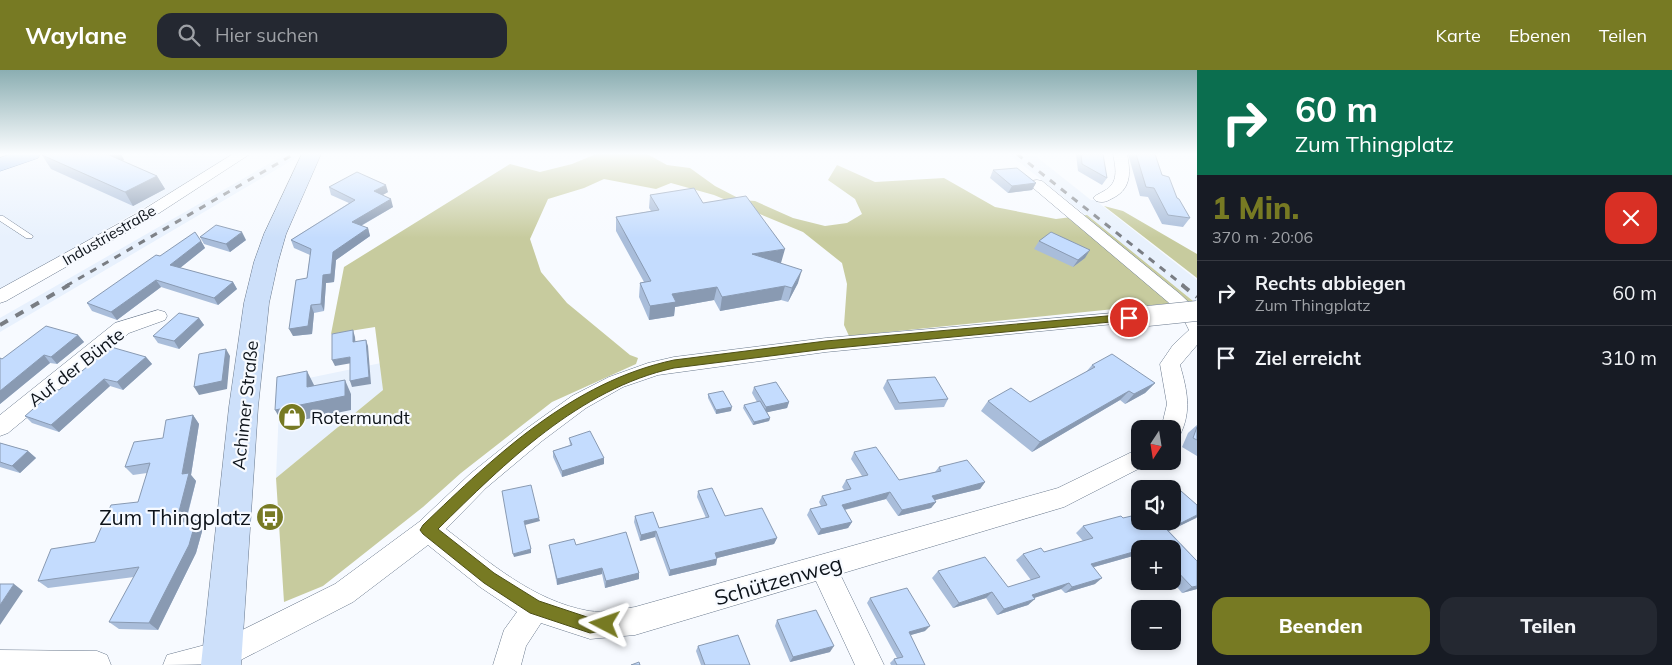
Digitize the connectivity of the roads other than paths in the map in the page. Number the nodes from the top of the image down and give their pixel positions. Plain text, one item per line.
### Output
1 (199, 182) edge
2 (298, 182) edge
3 (1122, 182) edge
4 (1037, 184) edge
5 (1102, 198) dead end
6 (0, 218) edge
7 (29, 236) dead end
8 (0, 297) edge
9 (1197, 311) edge
10 (158, 316) dead end
11 (1197, 328) edge
12 (1197, 334) edge
13 (1176, 420) edge
14 (0, 427) edge
15 (1131, 462) edge
16 (428, 530) junction
17 (823, 567) junction
18 (535, 608) junction
19 (222, 660) edge
20 (0, 664) edge
21 (97, 665) edge
22 (178, 665) edge
23 (507, 665) edge
24 (870, 665) edge

1 - 8 street, Industriestraße
2 - 19 main road, Achimer Straße
3 - 5 street
4 - 11 street
6 - 7 lane
9 - 16 street, bridge
10 - 14 street, Auf der Bünte
12 - 13 street
15 - 17 street, Schützenweg
16 - 18 street, Schützenweg
16 - 19 street
17 - 18 street, Schützenweg
17 - 24 street
18 - 23 street
19 - 22 street
20 - 21 street

